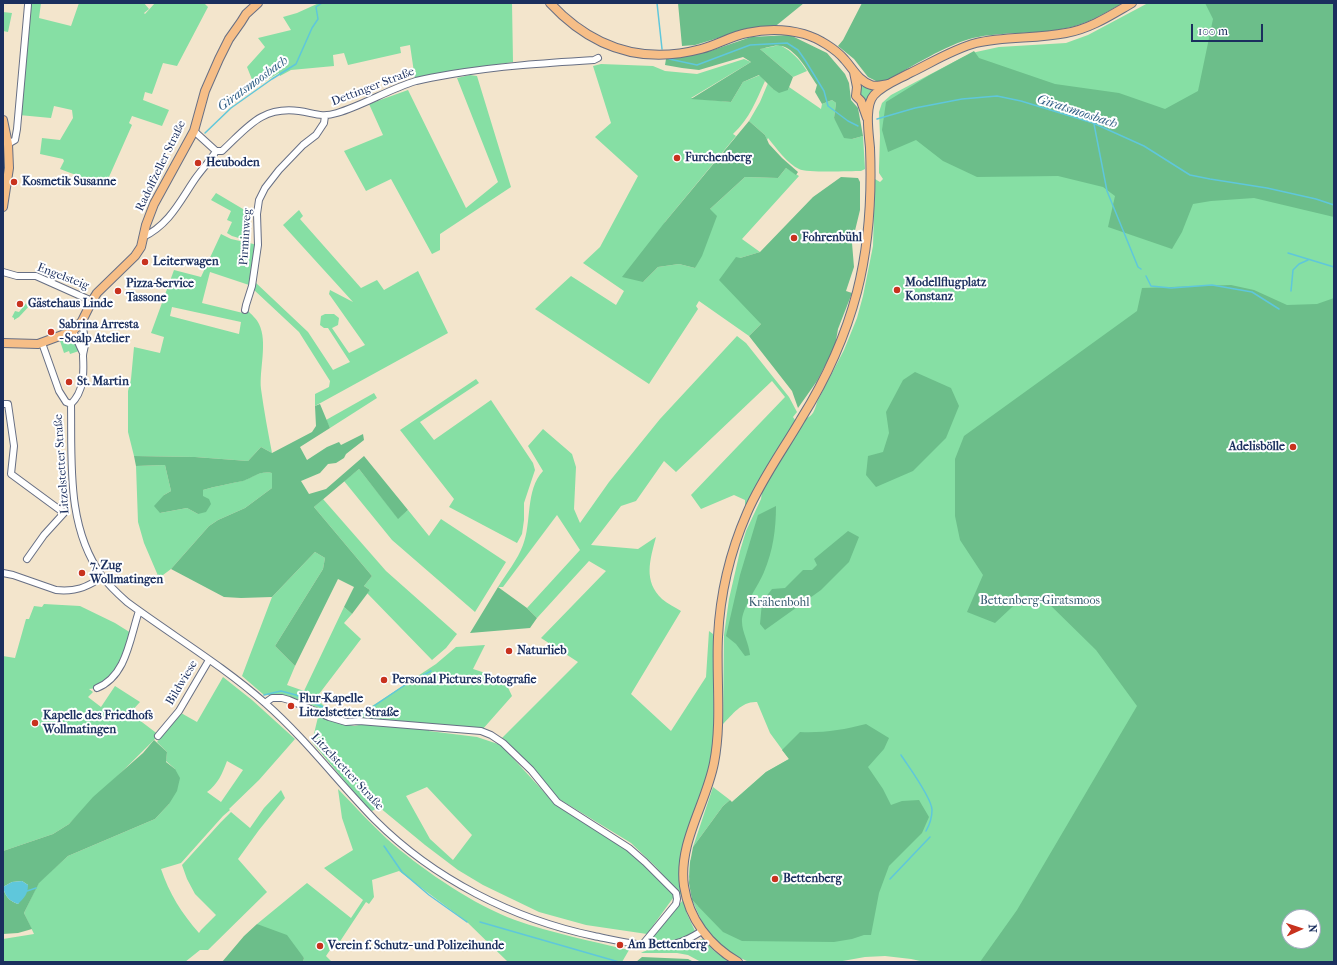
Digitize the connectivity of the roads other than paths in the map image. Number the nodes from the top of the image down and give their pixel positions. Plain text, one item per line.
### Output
1 (258, 3) edge
2 (550, 3) edge
3 (1132, 3) edge
4 (28, 5) dead end
5 (598, 58) dead end
6 (854, 72) junction
7 (889, 84) junction
8 (869, 85) junction
9 (857, 88) junction
10 (873, 97) junction
11 (861, 101) junction
12 (325, 116) junction
13 (3, 120) edge
14 (868, 123) junction
15 (194, 131) junction
16 (8, 144) junction
17 (216, 151) junction
18 (3, 207) edge
19 (143, 237) junction
20 (3, 272) edge
21 (92, 301) junction
22 (245, 310) dead end
23 (82, 321) junction
24 (74, 330) junction
25 (3, 343) edge
26 (42, 343) junction
27 (84, 352) junction
28 (3, 404) edge
29 (71, 404) junction
30 (76, 512) junction
31 (64, 513) junction
32 (27, 559) dead end
33 (3, 573) edge
34 (102, 576) junction
35 (139, 611) junction
36 (209, 660) junction
37 (97, 688) dead end
38 (265, 703) junction
39 (158, 736) dead end
40 (702, 932) junction
41 (643, 944) junction
42 (738, 962) edge

1 - 15 main road, Radolfzeller Straße
2 - 6 main road
3 - 7 main road
4 - 16 street
5 - 12 street, Dettinger Straße
6 - 8 main road
6 - 9 main road
7 - 8 main road
7 - 10 main road
8 - 9 main road
8 - 10 main road
9 - 11 main road
10 - 11 main road
10 - 14 main road
11 - 14 main road
12 - 17 street, Dettinger Straße
12 - 22 street, Pirminweg
13 - 16 main road
14 - 40 main road
15 - 17 street
15 - 19 main road, Radolfzeller Straße
16 - 18 main road
17 - 19 street, Dettinger Straße
19 - 21 main road, Radolfzeller Straße
20 - 21 street, Engelsteig
21 - 23 main road, Radolfzeller Straße
23 - 24 main road, Radolfzeller Straße
23 - 27 street
24 - 26 main road
24 - 27 street
25 - 26 main road
26 - 29 street, Litzelstetter Straße
27 - 29 street
28 - 31 street
29 - 30 street, Litzelstetter Straße
30 - 31 street
30 - 34 street, Litzelstetter Straße
31 - 32 street
33 - 34 street
34 - 35 street, Litzelstetter Straße
35 - 36 street, Litzelstetter Straße
35 - 37 street
36 - 38 street, Litzelstetter Straße
36 - 39 street, Bildwiese
38 - 41 street, Litzelstetter Straße
38 - 41 street
40 - 41 street, Litzelstetter Straße
40 - 42 main road

